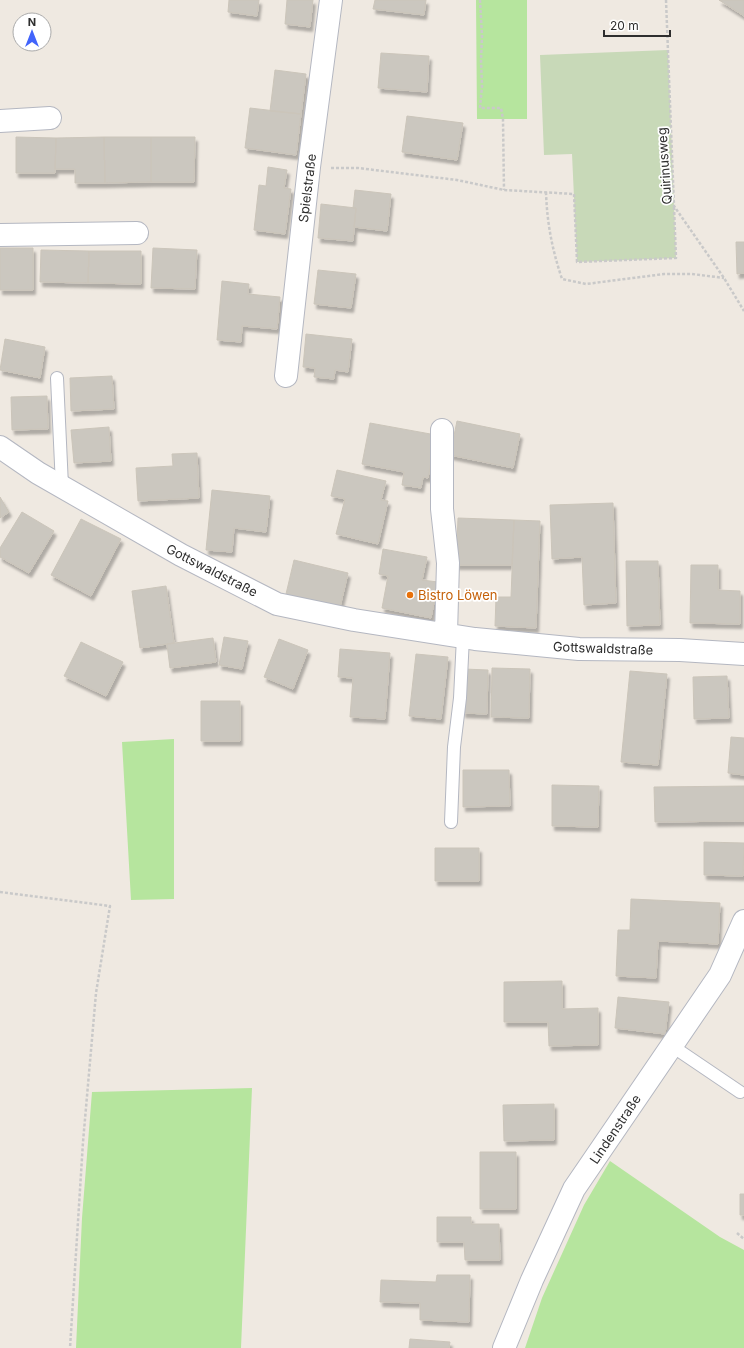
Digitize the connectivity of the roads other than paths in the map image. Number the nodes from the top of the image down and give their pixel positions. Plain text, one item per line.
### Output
1 (331, 0) edge
2 (50, 118) dead end
3 (0, 121) edge
4 (137, 233) dead end
5 (0, 235) edge
6 (286, 376) dead end
7 (57, 378) dead end
8 (442, 430) dead end
9 (0, 447) edge
10 (62, 486) junction
11 (455, 636) junction
12 (744, 654) edge
13 (451, 822) dead end
14 (744, 921) edge
15 (672, 1046) junction
16 (740, 1092) dead end
17 (504, 1348) edge

1 - 6 street, Spielstraße
2 - 3 street
4 - 5 street
7 - 10 lane
8 - 11 street
9 - 10 street, Gottswaldstraße
10 - 11 street, Gottswaldstraße
11 - 12 street, Gottswaldstraße
11 - 13 lane
14 - 15 street, Lindenstraße
15 - 16 lane
15 - 17 street, Lindenstraße

